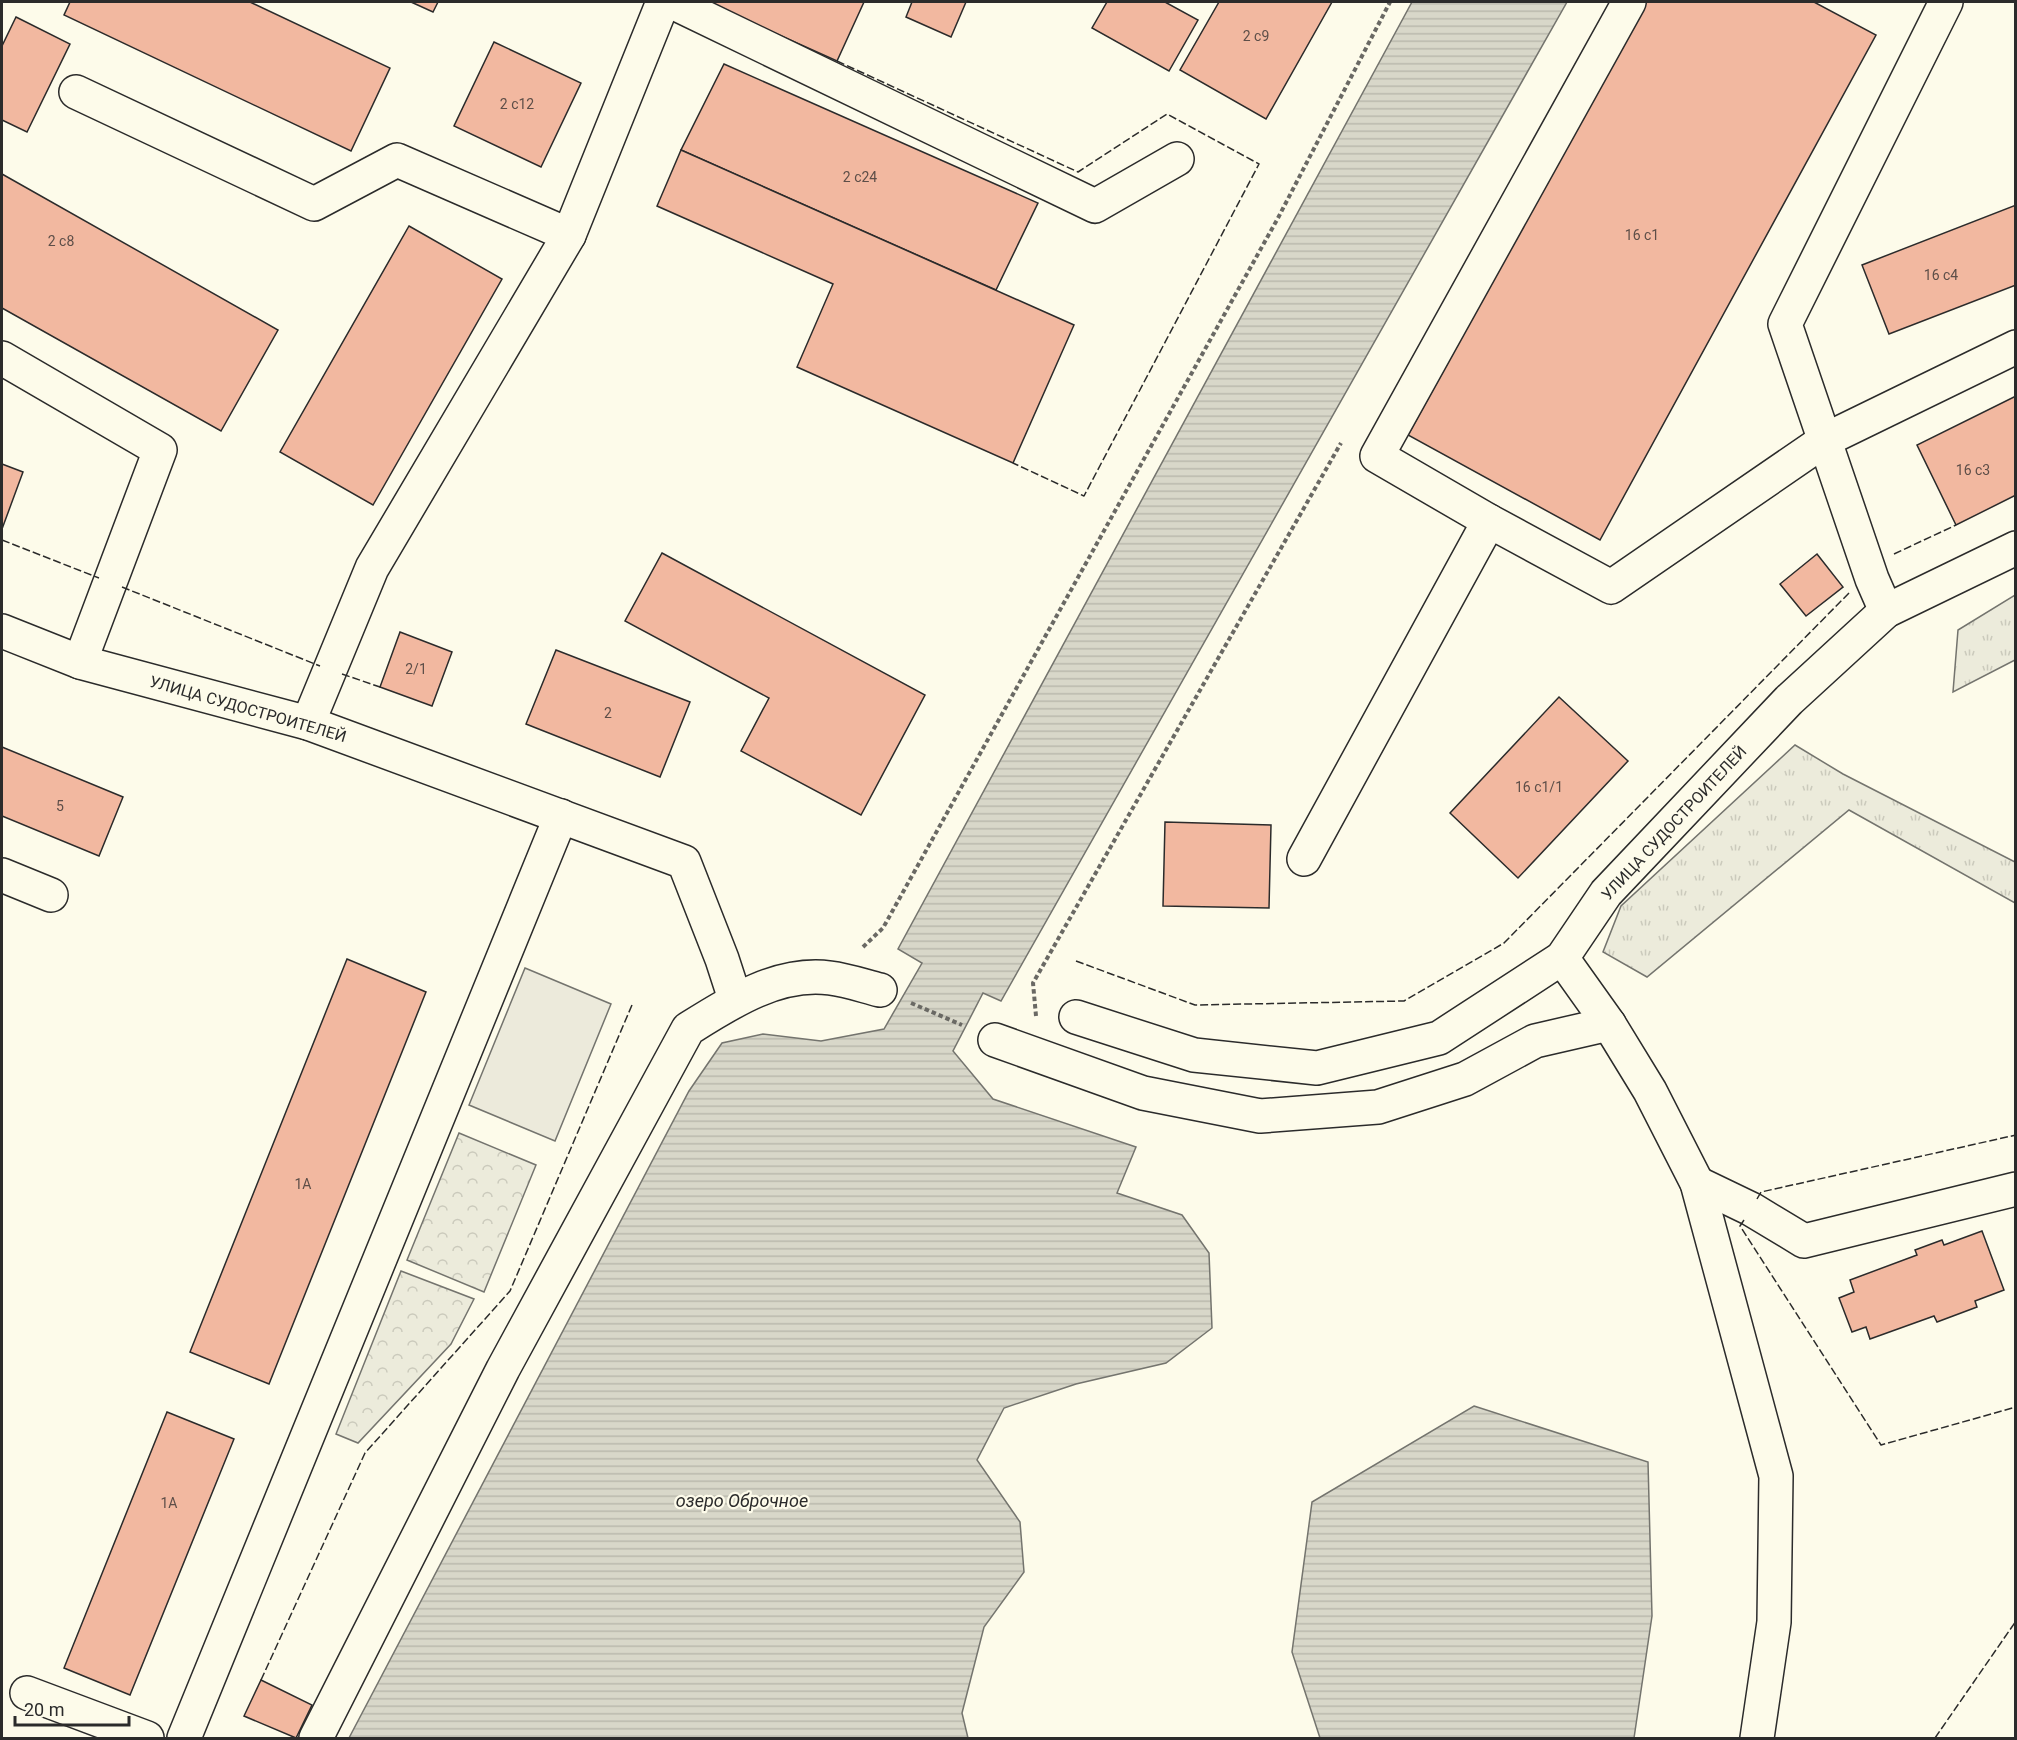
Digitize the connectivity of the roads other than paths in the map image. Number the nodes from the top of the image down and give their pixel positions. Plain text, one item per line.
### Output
1 (663, 2) edge
2 (672, 2) edge
3 (1629, 2) edge
4 (1946, 2) edge
5 (76, 92) dead end
6 (1177, 159) dead end
7 (569, 235) junction
8 (2016, 347) edge
9 (2, 358) edge
10 (1825, 441) junction
11 (1489, 521) junction
12 (2016, 548) edge
13 (1886, 611) junction
14 (2, 631) edge
15 (80, 662) junction
16 (308, 723) junction
17 (561, 816) junction
18 (1304, 859) dead end
19 (2, 875) edge
20 (51, 895) dead end
21 (1562, 958) junction
22 (893, 995) road end
23 (735, 999) junction
24 (1076, 1017) dead end
25 (1609, 1024) junction
26 (982, 1034) road end
27 (1697, 1183) junction
28 (2016, 1189) edge
29 (27, 1693) dead end
30 (147, 1738) edge
31 (184, 1738) edge
32 (316, 1738) edge
33 (1757, 1738) edge

1 - 7 street
2 - 6 street
3 - 11 street
4 - 10 street
5 - 7 street
7 - 16 street
8 - 10 street
9 - 15 street
10 - 11 street
10 - 13 street
11 - 18 street
12 - 13 street, УЛИЦА СУДОСТРОИТЕЛЕЙ
13 - 21 street, УЛИЦА СУДОСТРОИТЕЛЕЙ
14 - 15 street, УЛИЦА СУДОСТРОИТЕЛЕЙ
15 - 16 street, УЛИЦА СУДОСТРОИТЕЛЕЙ
16 - 17 street, УЛИЦА СУДОСТРОИТЕЛЕЙ
17 - 23 street, УЛИЦА СУДОСТРОИТЕЛЕЙ
17 - 31 street
19 - 20 street
21 - 24 street, УЛИЦА СУДОСТРОИТЕЛЕЙ
21 - 25 street
22 - 23 street
23 - 32 street
25 - 26 street
25 - 27 street
27 - 28 street
27 - 33 street
29 - 30 street

